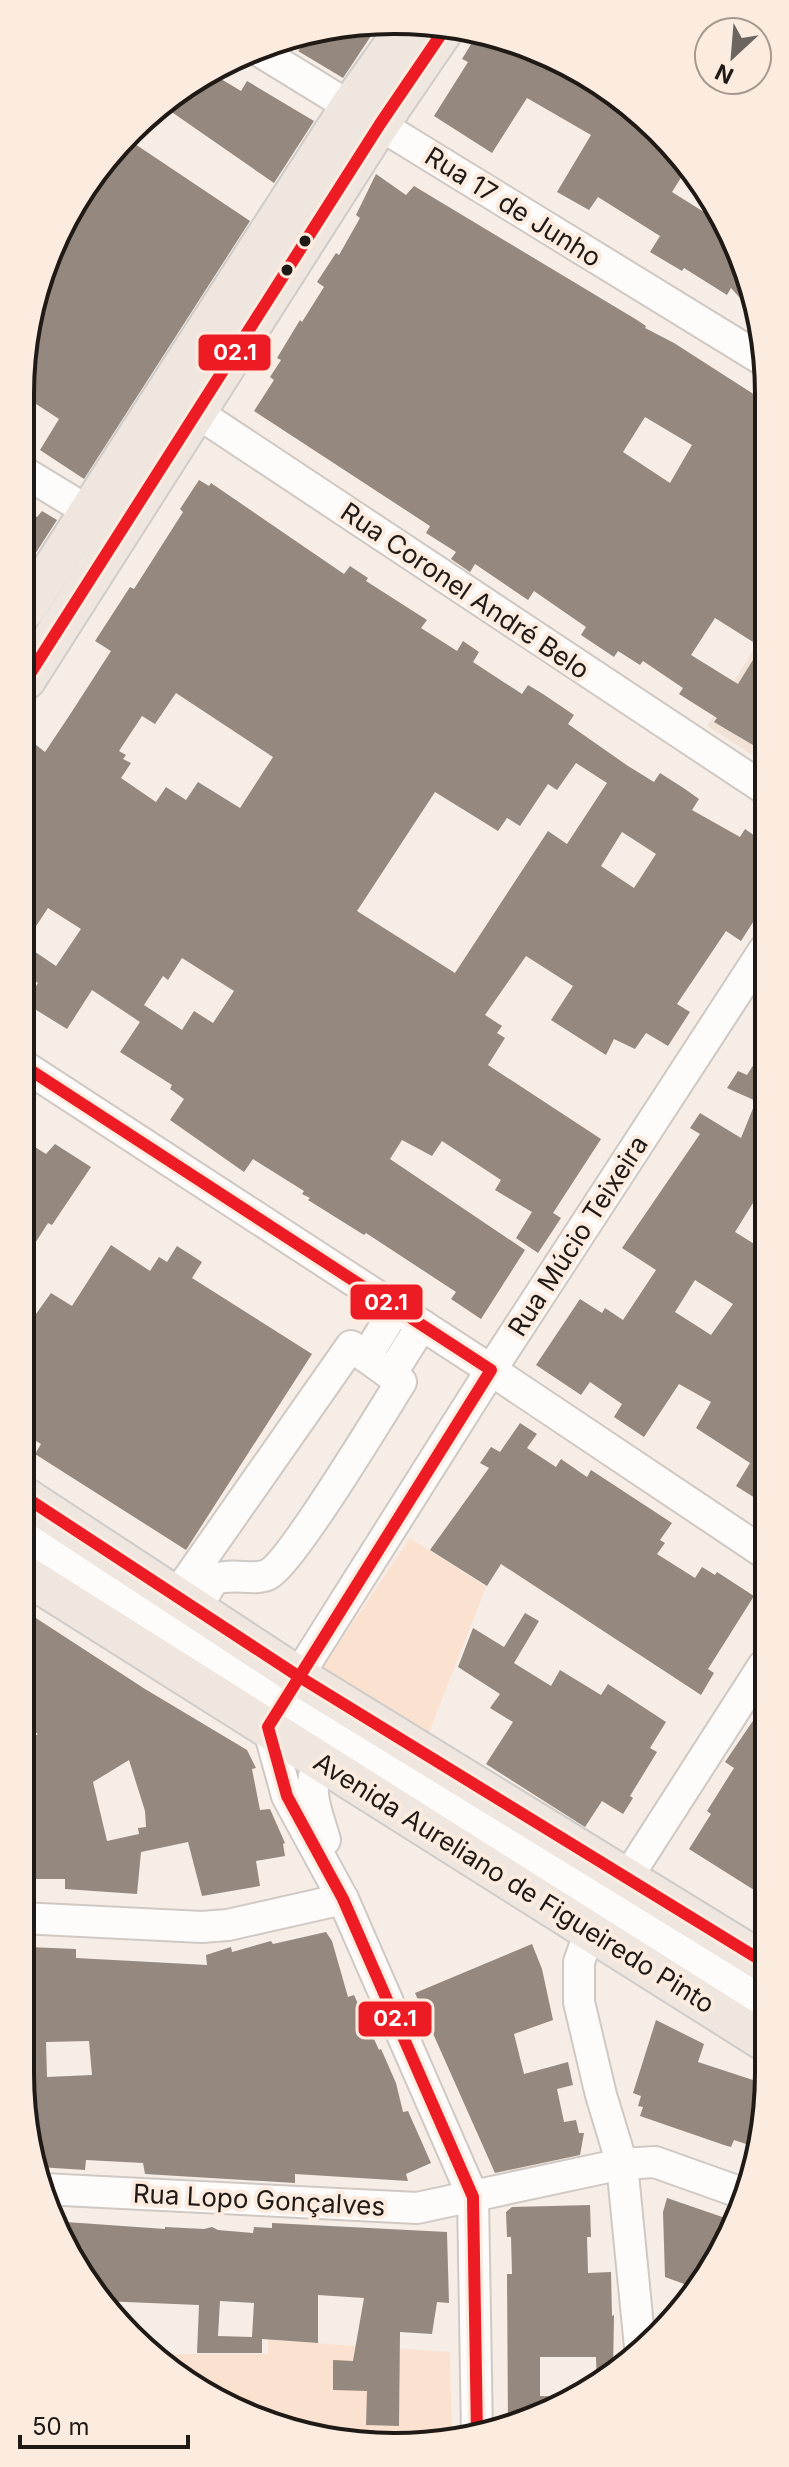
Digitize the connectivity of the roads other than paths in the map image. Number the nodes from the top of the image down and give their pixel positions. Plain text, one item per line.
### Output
1 (403, 34) edge
2 (437, 37) edge
3 (269, 57) edge
4 (365, 115) junction
5 (753, 354) edge
6 (181, 402) junction
7 (34, 478) edge
8 (88, 511) junction
9 (34, 596) edge
10 (34, 666) edge
11 (755, 782) edge
12 (755, 964) edge
13 (34, 1073) edge
14 (396, 1308) junction
15 (422, 1325) junction
16 (366, 1357) junction
17 (491, 1370) junction
18 (391, 1374) junction
19 (34, 1503) edge
20 (34, 1542) edge
21 (755, 1547) edge
22 (215, 1568) junction
23 (34, 1579) edge
24 (186, 1602) junction
25 (755, 1679) edge
26 (283, 1702) junction
27 (319, 1760) junction
28 (343, 1899) junction
29 (611, 1906) junction
30 (34, 1919) edge
31 (755, 1958) edge
32 (755, 1997) edge
33 (755, 2034) edge
34 (622, 2164) junction
35 (54, 2190) edge
36 (735, 2191) edge
37 (473, 2197) junction
38 (639, 2337) edge
39 (477, 2423) edge

1 - 4 main road
2 - 4 main road
3 - 4 street, Rua 17 de Junho
4 - 5 street, Rua 17 de Junho
4 - 6 main road
6 - 8 main road
6 - 10 main road
6 - 11 street, Rua Coronel André Belo
7 - 8 street
8 - 9 main road
12 - 17 street, Rua Múcio Teixeira
13 - 14 street
14 - 15 street
14 - 16 street
15 - 17 street
15 - 18 street
16 - 18 street
16 - 22 street
17 - 21 street
17 - 26 street, Rua Múcio Teixeira
18 - 22 street
19 - 24 main road, Avenida Aureliano de Figueiredo Pinto
20 - 26 street
22 - 24 street
23 - 26 main road, Avenida Aureliano de Figueiredo Pinto
24 - 26 main road, Avenida Aureliano de Figueiredo Pinto
25 - 29 street
26 - 27 main road, Avenida Aureliano de Figueiredo Pinto
26 - 28 street
26 - 29 main road, Avenida Aureliano de Figueiredo Pinto
27 - 28 street
27 - 29 main road, Avenida Aureliano de Figueiredo Pinto
28 - 30 street
28 - 37 street
29 - 31 main road, Avenida Aureliano de Figueiredo Pinto
29 - 32 street
29 - 33 main road, Avenida Aureliano de Figueiredo Pinto
29 - 34 street
34 - 36 street, Rua Lopo Gonçalves
34 - 37 street, Rua Lopo Gonçalves
34 - 38 street
35 - 37 street, Rua Lopo Gonçalves
37 - 39 street

